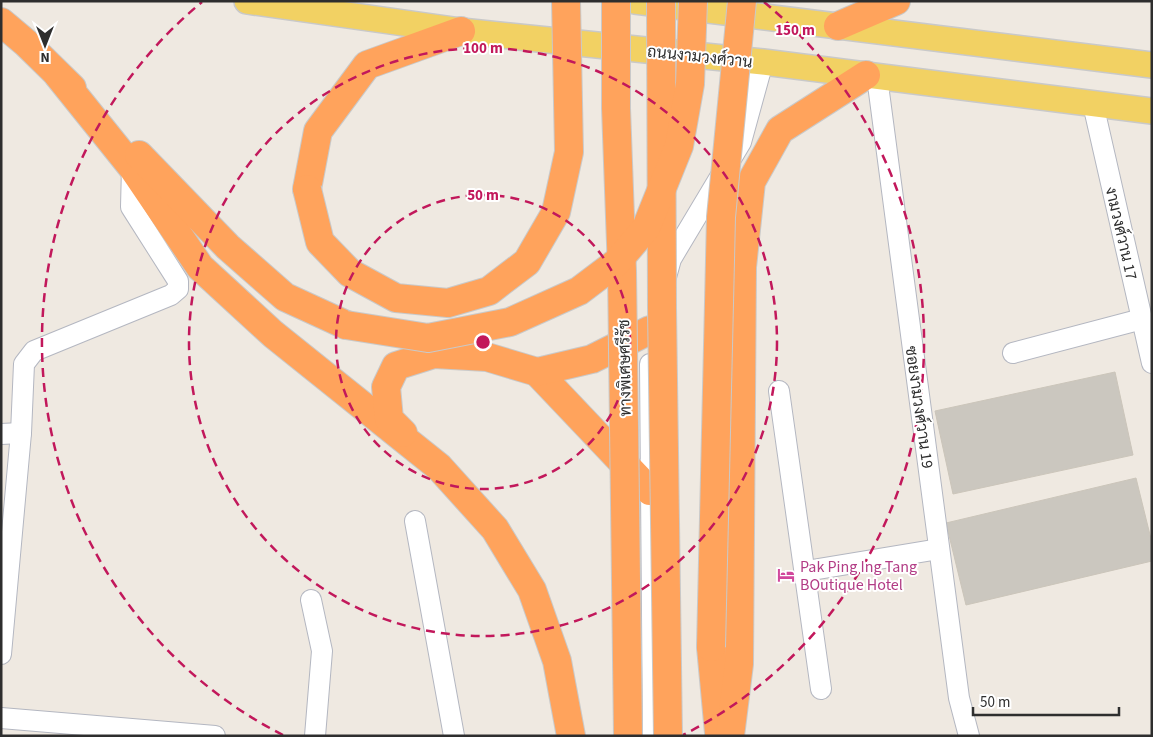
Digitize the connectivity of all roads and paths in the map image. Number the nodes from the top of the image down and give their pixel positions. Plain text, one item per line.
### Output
1 (247, 1) edge
2 (566, 1) edge
3 (616, 1) edge
4 (635, 1) edge
5 (661, 1) edge
6 (693, 1) edge
7 (742, 1) edge
8 (896, 1) edge
9 (1, 22) edge
10 (838, 26) junction
11 (461, 31) junction
12 (763, 62) junction
13 (1152, 65) edge
14 (58, 75) junction
15 (871, 76) junction
16 (1092, 104) junction
17 (1152, 111) edge
18 (132, 166) junction
19 (1142, 319) junction
20 (650, 330) junction
21 (1014, 353) dead end
22 (1152, 363) edge
23 (537, 372) junction
24 (779, 391) dead end
25 (11, 434) edge
26 (438, 467) junction
27 (650, 492) junction
28 (415, 521) dead end
29 (939, 549) junction
30 (806, 571) junction
31 (311, 600) dead end
32 (1, 654) edge
33 (821, 689) dead end
34 (1, 718) edge
35 (155, 734) edge
36 (215, 736) edge
37 (315, 736) edge
38 (454, 736) edge
39 (571, 736) edge
40 (628, 736) edge
41 (652, 736) edge
42 (668, 736) edge
43 (719, 736) edge
44 (730, 736) edge
45 (970, 736) edge

1 - 11 main road, ถนนงามวงศ์วาน
2 - 11 highway, bridge
3 - 40 highway, ทางพิเศษศรีรัช, bridge
4 - 10 main road
5 - 42 highway, bridge
6 - 14 highway, bridge
7 - 43 highway, bridge
8 - 10 highway
9 - 14 highway
10 - 13 main road
11 - 12 main road, ถนนงามวงศ์วาน
12 - 15 main road, ถนนงามวงศ์วาน
12 - 20 street
14 - 18 highway
15 - 16 main road, ถนนงามวงศ์วาน
15 - 29 street, ซอยงามวงศ์วาน 19
15 - 44 highway
16 - 17 main road, ถนนงามวงศ์วาน
16 - 19 street, งามวงศ์วาน 17
18 - 25 street
18 - 26 highway
19 - 21 street
19 - 22 street, งามวงศ์วาน 17
20 - 23 highway
20 - 27 street
23 - 26 highway
23 - 27 highway
24 - 30 street
25 - 32 street
26 - 39 highway
27 - 41 street
28 - 38 street
29 - 30 street
29 - 45 street, ซอยงามวงศ์วาน 19
30 - 33 street
31 - 37 street
34 - 35 street
35 - 36 street

